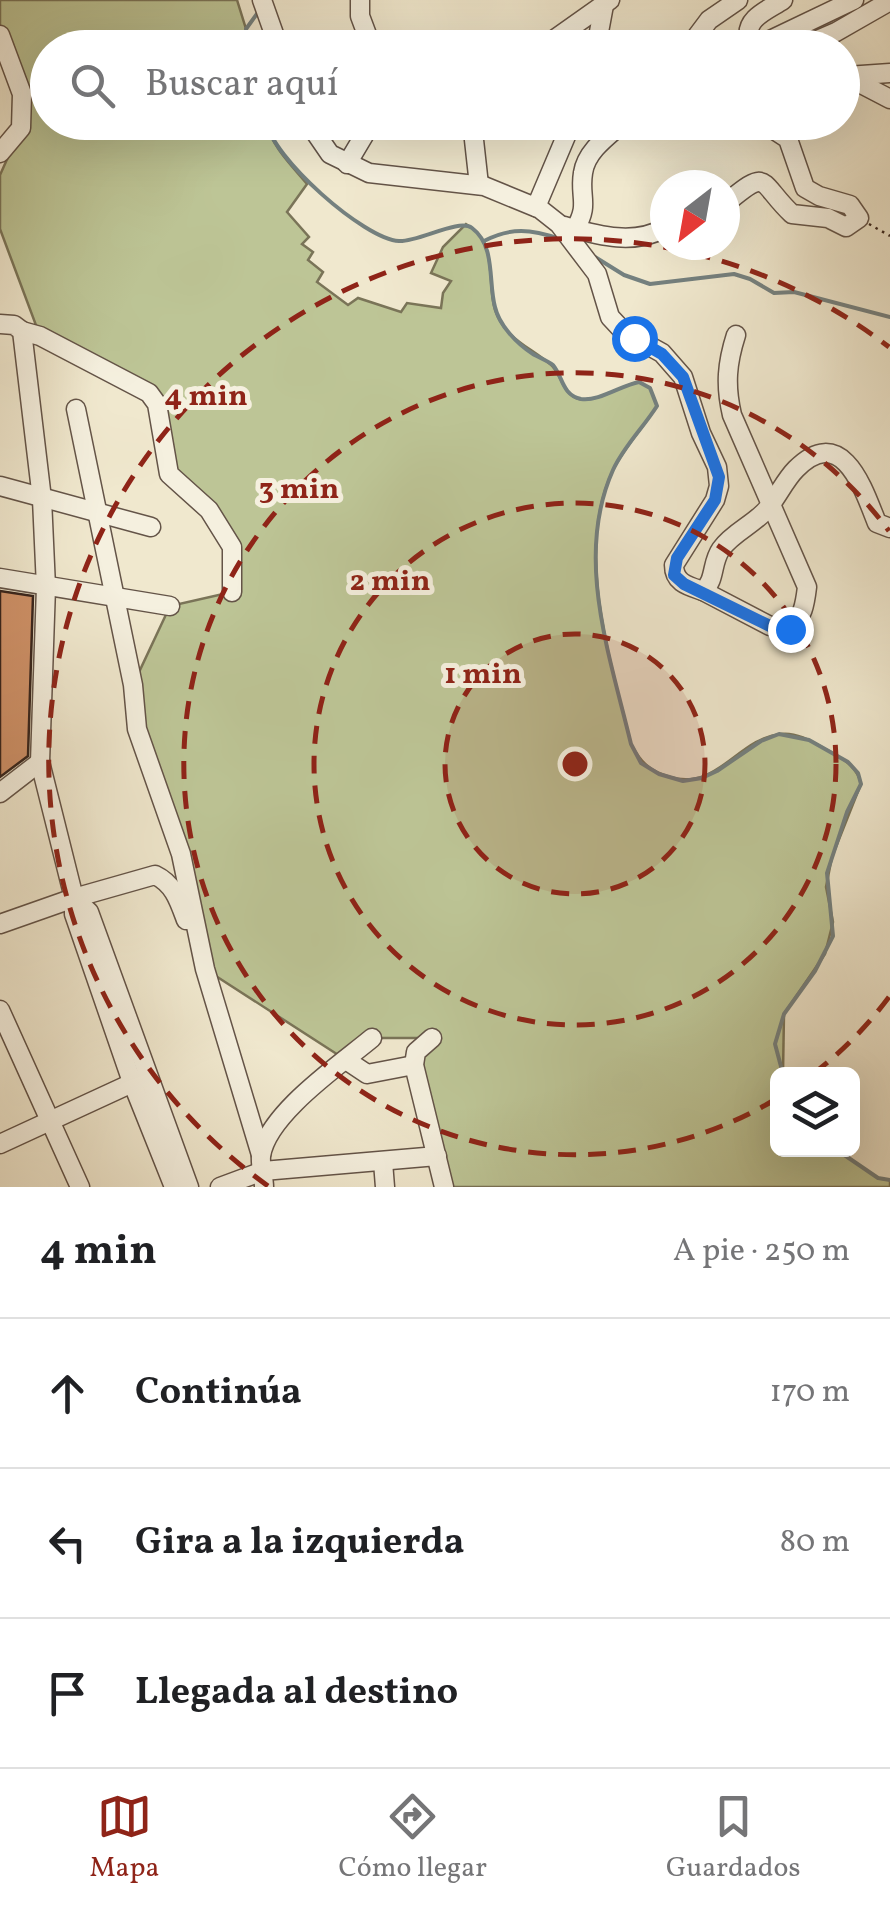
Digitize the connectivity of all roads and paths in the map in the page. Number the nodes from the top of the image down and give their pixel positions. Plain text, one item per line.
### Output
1 (282, 0) edge
2 (360, 0) edge
3 (738, 0) edge
4 (783, 0) edge
5 (854, 0) edge
6 (890, 1) edge
7 (606, 2) edge
8 (265, 8) edge
9 (365, 30) edge
10 (567, 30) edge
11 (600, 30) edge
12 (702, 30) edge
13 (748, 30) edge
14 (791, 30) edge
15 (839, 30) edge
16 (0, 35) edge
17 (890, 72) edge
18 (860, 74) edge
19 (860, 83) edge
20 (890, 99) edge
21 (320, 140) edge
22 (361, 140) edge
23 (474, 140) edge
24 (564, 140) edge
25 (606, 140) edge
26 (788, 140) edge
27 (0, 153) edge
28 (347, 164) junction
29 (478, 184) junction
30 (740, 191) edge
31 (536, 207) junction
32 (860, 218) junction
33 (567, 226) junction
34 (650, 236) edge
35 (890, 236) edge
36 (0, 324) edge
37 (22, 331) junction
38 (736, 335) dead end
39 (76, 409) dead end
40 (0, 486) edge
41 (42, 499) junction
42 (770, 506) junction
43 (98, 513) junction
44 (151, 526) dead end
45 (890, 528) edge
46 (0, 578) edge
47 (46, 587) junction
48 (232, 592) dead end
49 (703, 592) junction
50 (114, 596) junction
51 (170, 606) dead end
52 (40, 762) junction
53 (0, 793) edge
54 (74, 898) junction
55 (0, 924) edge
56 (200, 933) junction
57 (0, 1010) edge
58 (372, 1038) dead end
59 (432, 1038) dead end
60 (346, 1060) junction
61 (414, 1065) junction
62 (140, 1080) junction
63 (50, 1120) junction
64 (0, 1144) edge
65 (437, 1156) junction
66 (382, 1162) junction
67 (263, 1171) edge
68 (80, 1187) edge
69 (174, 1187) edge
70 (189, 1187) edge
71 (220, 1187) edge
72 (385, 1187) edge
73 (444, 1187) edge

1 - 8 street
2 - 9 street
3 - 12 street
4 - 13 street
5 - 14 street
6 - 15 street
7 - 10 street
7 - 11 street
16 - 27 street
17 - 18 street
19 - 20 street
21 - 28 street
22 - 28 street
23 - 29 street
24 - 31 street
25 - 33 street
26 - 32 street
28 - 29 street
29 - 31 street
30 - 32 street
31 - 33 street
32 - 35 path
33 - 34 street
33 - 49 street
36 - 37 street
37 - 41 street
37 - 48 street
38 - 42 street
39 - 43 street
40 - 41 street
41 - 43 street
41 - 47 street
42 - 45 street
42 - 49 street
42 - 49 street
43 - 44 street
43 - 50 street
46 - 47 street
47 - 50 street
47 - 52 street
50 - 51 street
50 - 56 street
52 - 53 street
52 - 54 street
54 - 55 street
54 - 56 street
54 - 62 street
56 - 67 street
57 - 63 street
58 - 60 street
59 - 61 street
60 - 61 street
60 - 67 street
61 - 65 street
62 - 63 street
62 - 69 street
62 - 70 street
63 - 64 street
63 - 68 street
65 - 66 street
65 - 73 street
66 - 67 street
66 - 72 street
67 - 71 street

